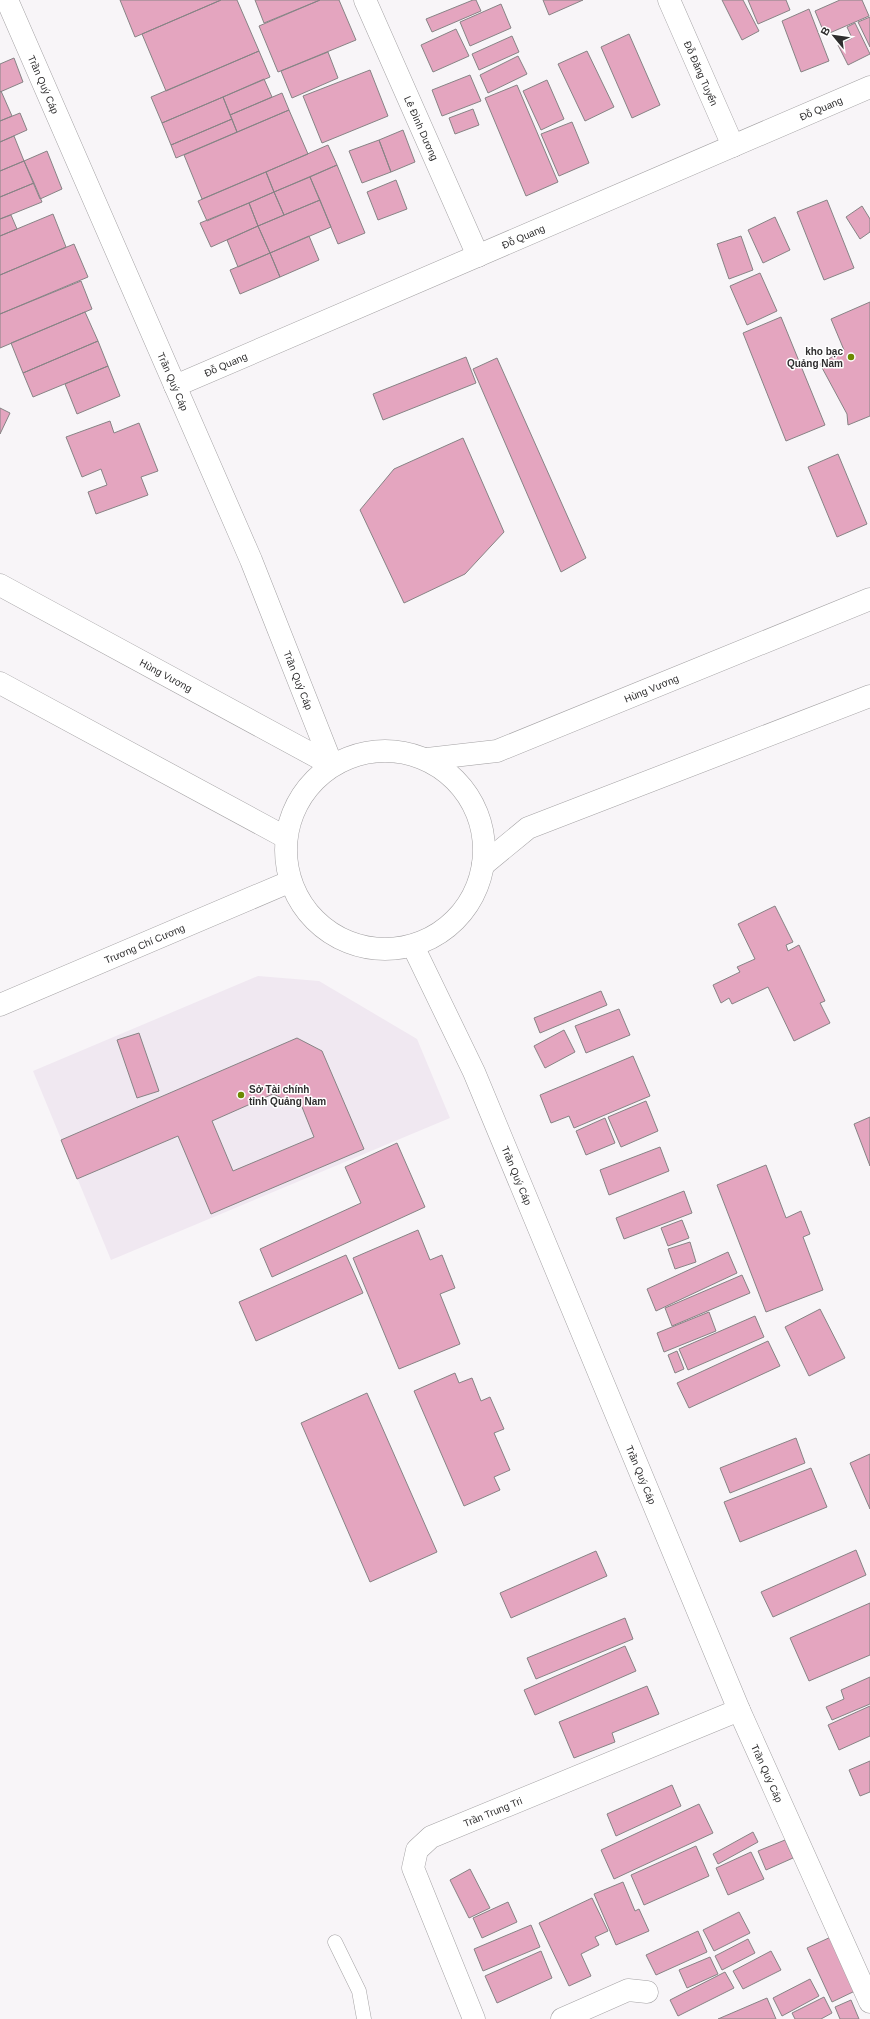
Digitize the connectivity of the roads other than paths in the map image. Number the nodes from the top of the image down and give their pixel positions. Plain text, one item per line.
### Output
1 (7, 0) edge
2 (365, 0) edge
3 (669, 0) edge
4 (870, 87) edge
5 (733, 146) junction
6 (478, 256) junction
7 (176, 386) junction
8 (0, 585) edge
9 (870, 599) edge
10 (0, 683) edge
11 (870, 696) edge
12 (427, 759) junction
13 (332, 765) junction
14 (285, 838) junction
15 (483, 865) junction
16 (289, 882) junction
17 (413, 946) junction
18 (0, 1005) edge
19 (739, 1710) junction
20 (335, 1942) dead end
21 (647, 1992) dead end
22 (870, 2002) edge
23 (364, 2019) edge
24 (474, 2019) edge
25 (562, 2019) edge

1 - 7 street, Trần Quý Cáp
2 - 6 street, Lê Đình Dương
3 - 5 street, Đỗ Đăng Tuyển
4 - 5 street, Đỗ Quang
5 - 6 street, Đỗ Quang
6 - 7 street, Đỗ Quang
7 - 13 street, Trần Quý Cáp
8 - 13 street, Hùng Vương
9 - 12 street, Hùng Vương
10 - 14 street
11 - 15 street
12 - 13 street
12 - 15 street
13 - 14 street
14 - 16 street
15 - 17 street
16 - 17 street
16 - 18 street, Trương Chí Cương
17 - 19 street, Trần Quý Cáp
19 - 22 street, Trần Quý Cáp
19 - 24 street, Trần Trung Tri
20 - 23 lane
21 - 25 street

